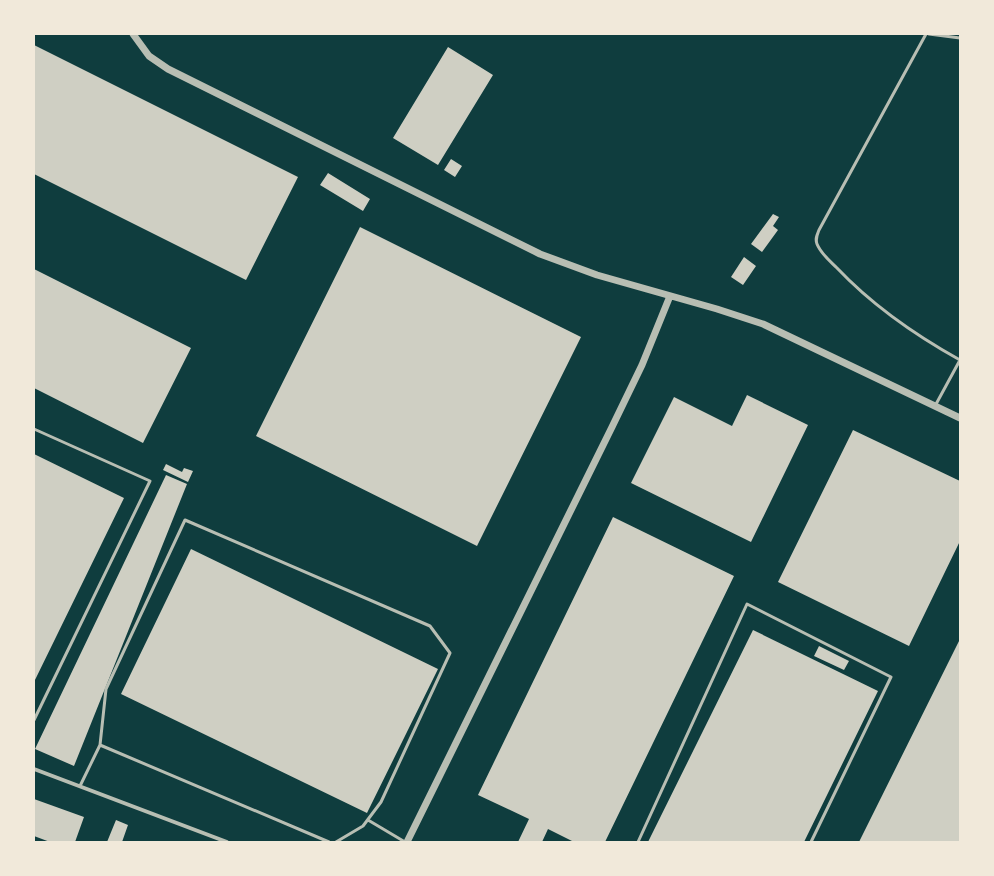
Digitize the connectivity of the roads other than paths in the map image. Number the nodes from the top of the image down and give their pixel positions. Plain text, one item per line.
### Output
1 (133, 34) edge
2 (927, 34) edge
3 (960, 38) edge
4 (670, 296) junction
5 (960, 360) edge
6 (935, 406) junction
7 (960, 418) edge
8 (34, 429) edge
9 (34, 720) edge
10 (100, 745) junction
11 (34, 769) edge
12 (80, 786) junction
13 (368, 820) junction
14 (227, 842) edge
15 (330, 842) edge
16 (336, 842) edge
17 (406, 842) edge
18 (638, 842) edge
19 (811, 842) edge

1 - 4 street
2 - 3 lane
2 - 5 lane
4 - 6 street
4 - 17 street
5 - 6 lane
6 - 7 street
8 - 9 lane
10 - 12 lane
10 - 13 lane
10 - 15 lane
11 - 12 street
12 - 14 street
13 - 16 lane
13 - 17 lane
18 - 19 lane

